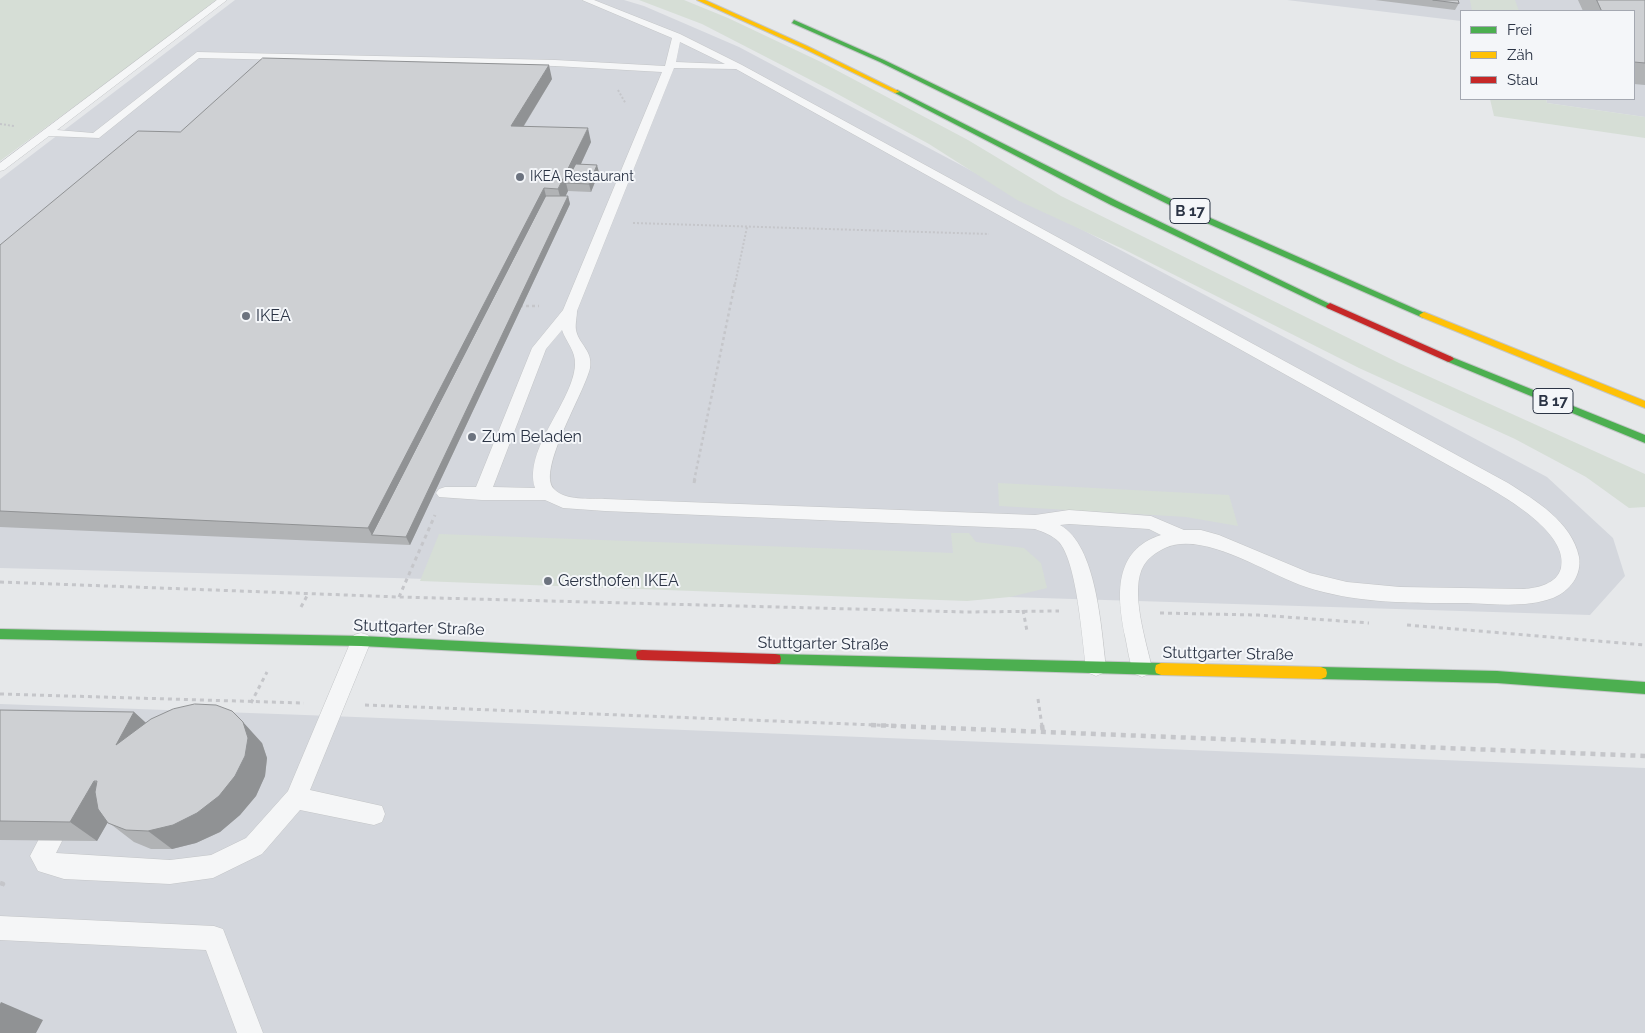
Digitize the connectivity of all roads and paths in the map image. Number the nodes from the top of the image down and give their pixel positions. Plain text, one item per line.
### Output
1 (223, 0) edge
2 (586, 0) edge
3 (700, 0) edge
4 (784, 17) dead end
5 (678, 36) junction
6 (669, 67) junction
7 (739, 67) junction
8 (47, 133) junction
9 (0, 168) edge
10 (606, 222) junction
11 (747, 227) junction
12 (1034, 230) junction
13 (570, 311) junction
14 (1645, 405) edge
15 (1645, 439) edge
16 (445, 493) joint
17 (482, 494) junction
18 (548, 494) junction
19 (689, 508) junction
20 (1035, 522) junction
21 (1181, 536) junction
22 (0, 582) edge
23 (399, 597) junction
24 (967, 612) dead end
25 (1258, 615) dead end
26 (1375, 623) dead end
27 (1404, 625) dead end
28 (0, 634) edge
29 (361, 642) junction
30 (1645, 645) edge
31 (1096, 667) junction
32 (1142, 668) junction
33 (1645, 688) edge
34 (0, 694) edge
35 (336, 704) junction
36 (1645, 756) edge
37 (296, 798) junction
38 (374, 814) dead end
39 (50, 841) edge
40 (0, 883) edge
41 (0, 888) edge
42 (0, 928) edge
43 (250, 1033) edge

1 - 8 lane
2 - 5 lane
3 - 15 main road, B 17
4 - 14 main road, B 17
5 - 6 lane
5 - 7 lane
6 - 7 lane
6 - 8 lane
6 - 10 lane
7 - 12 lane
8 - 9 lane
10 - 11 path
10 - 13 lane
11 - 12 path
11 - 19 path
12 - 21 lane
13 - 17 lane
13 - 18 lane
16 - 17 lane
16 - 23 path
17 - 18 lane
18 - 19 lane
19 - 20 lane
20 - 21 lane
20 - 31 lane
21 - 32 lane
22 - 23 path
23 - 24 path
25 - 26 path
27 - 30 path
28 - 29 main road, Stuttgarter Straße
29 - 31 main road, Stuttgarter Straße
29 - 35 lane
31 - 32 main road, Stuttgarter Straße
32 - 33 main road, Stuttgarter Straße
34 - 35 path
35 - 36 path
35 - 37 lane
37 - 38 lane
37 - 39 lane
40 - 41 path
42 - 43 lane

